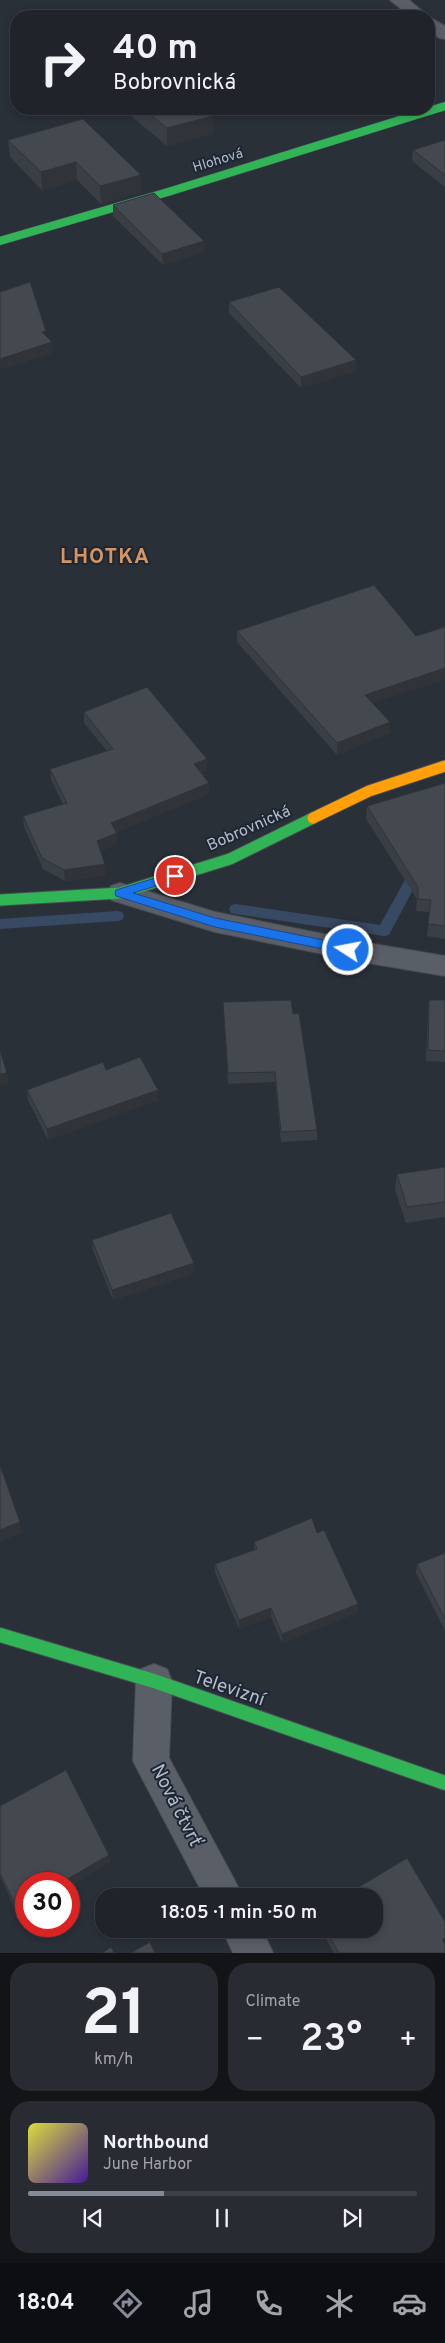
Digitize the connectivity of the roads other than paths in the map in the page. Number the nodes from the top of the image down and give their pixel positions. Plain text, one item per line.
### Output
1 (398, 0) edge
2 (412, 10) edge
3 (416, 115) edge
4 (0, 241) edge
5 (445, 766) edge
6 (120, 893) junction
7 (0, 900) edge
8 (445, 966) edge
9 (0, 1635) edge
10 (154, 1681) junction
11 (445, 1783) edge
12 (220, 1888) edge
13 (246, 1938) edge
14 (254, 1953) edge

1 - 2 street
3 - 4 street, Hlohová
5 - 6 street, Bobrovnická
6 - 7 street, Bobrovnická
6 - 8 street
9 - 10 street, Televizní
10 - 11 street, Televizní
10 - 12 street, Nová čtvrť
13 - 14 street

